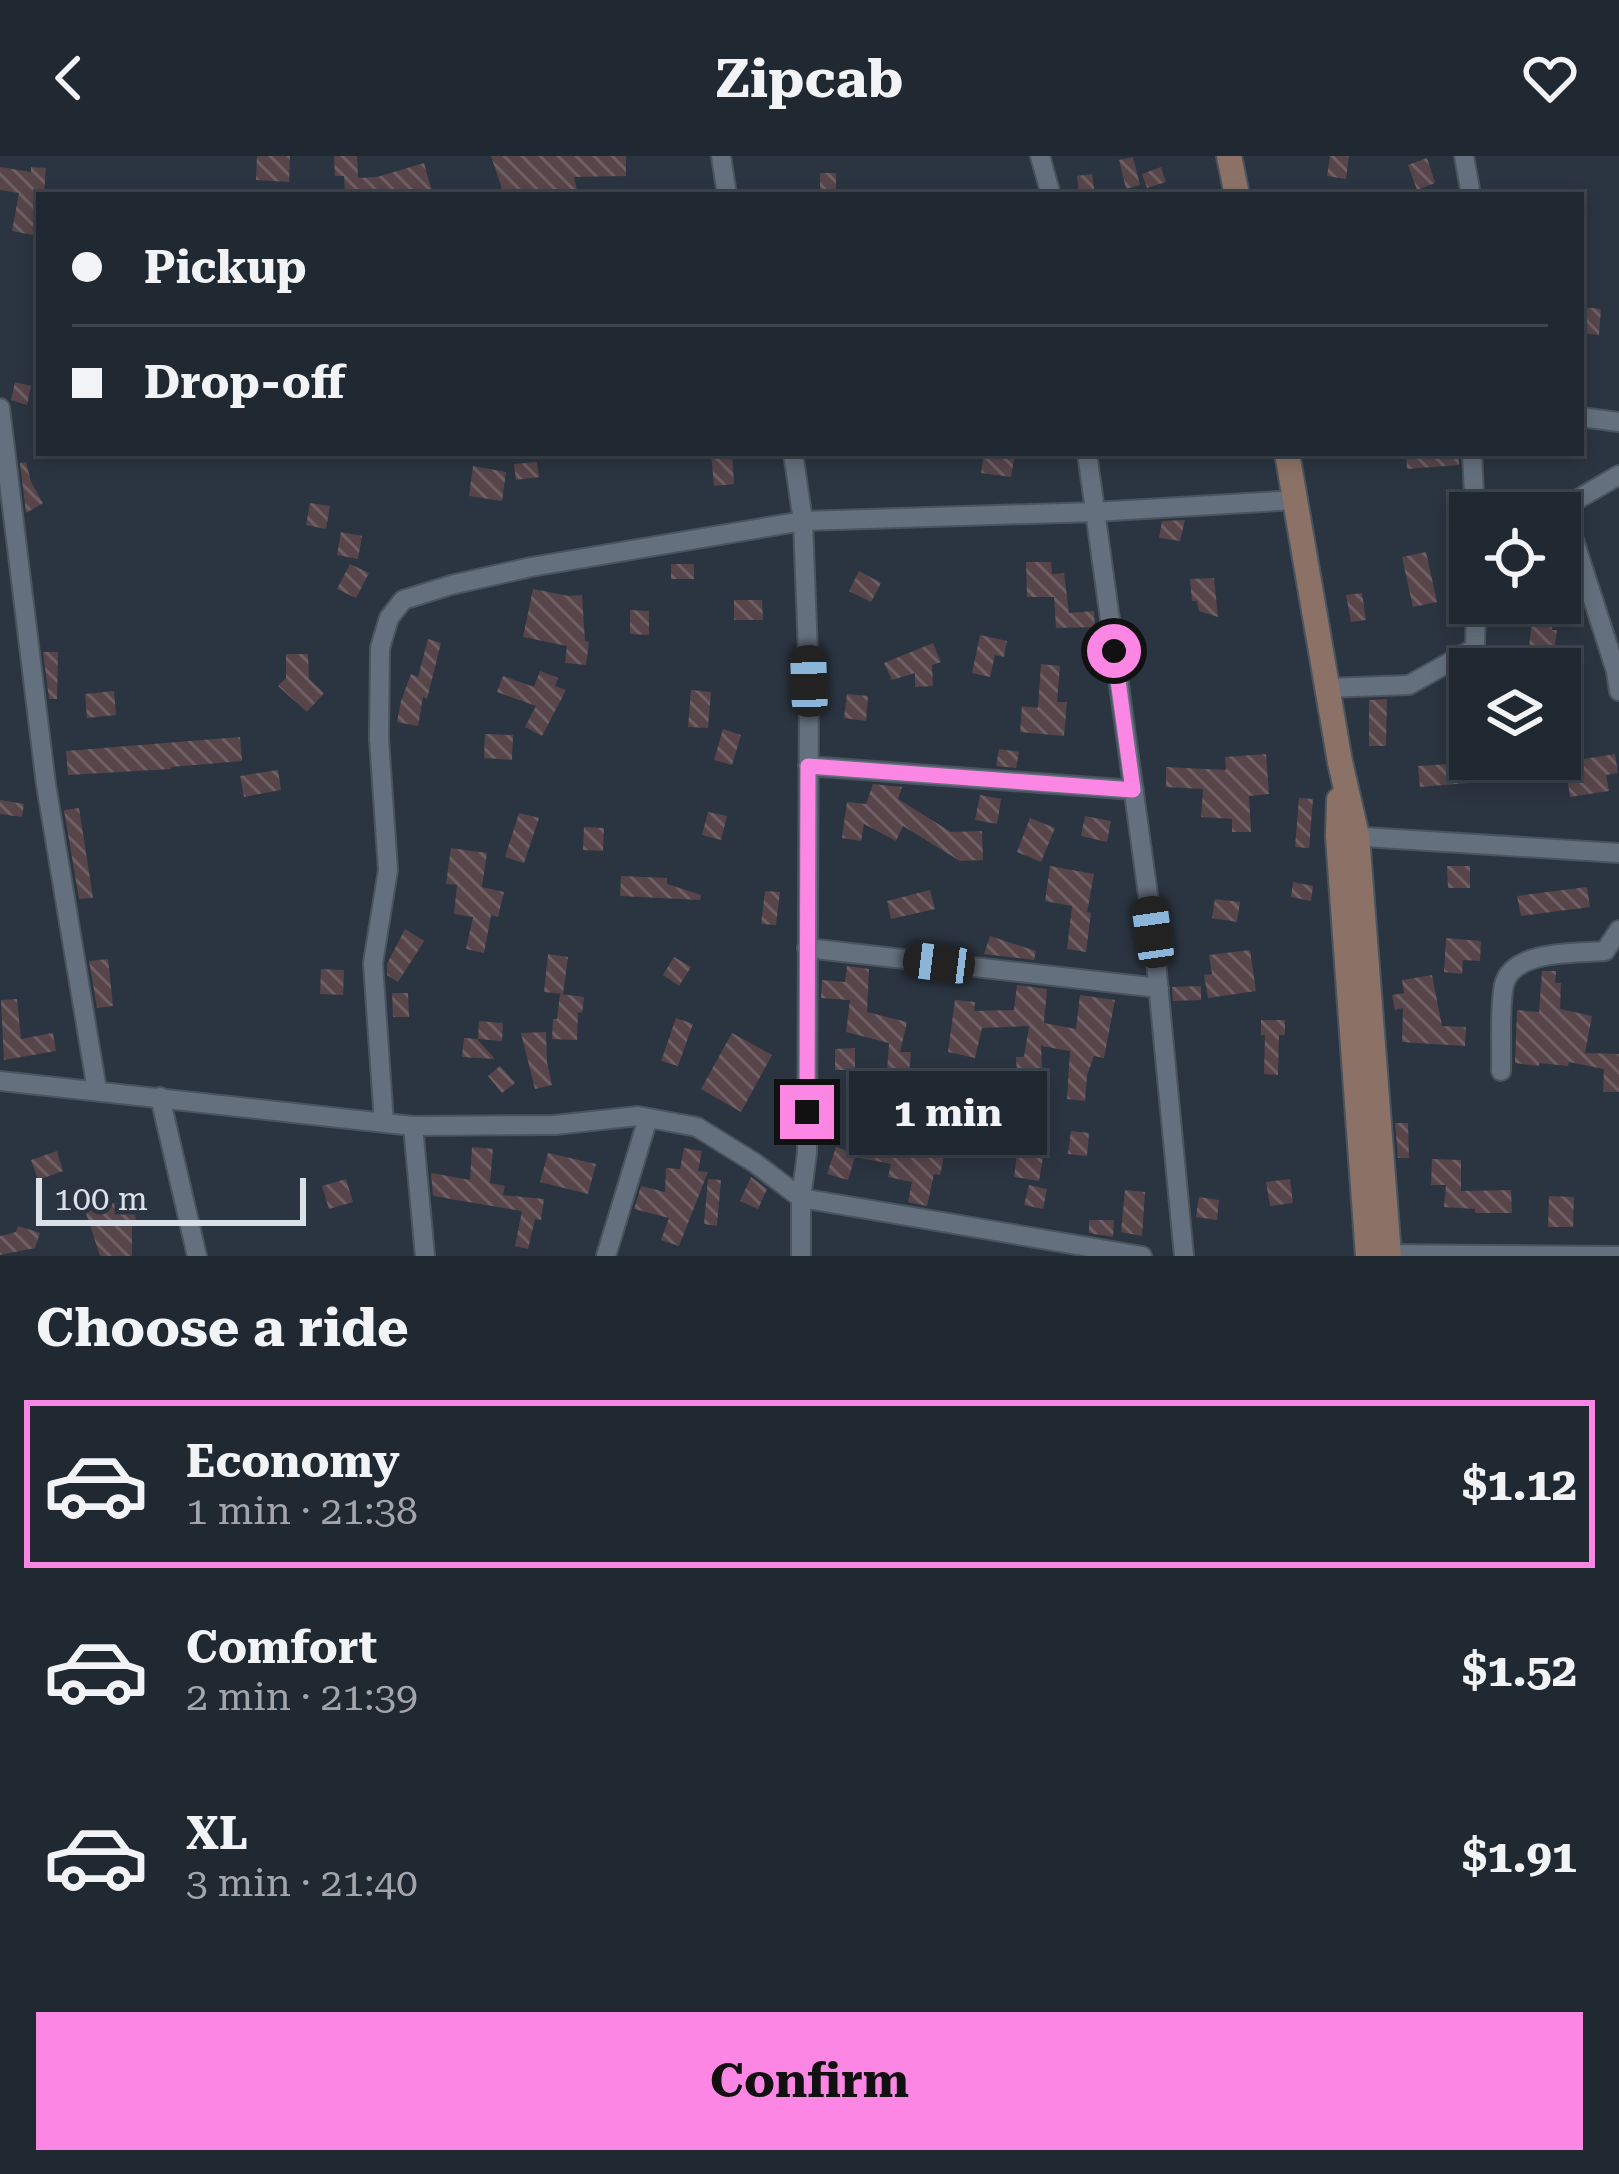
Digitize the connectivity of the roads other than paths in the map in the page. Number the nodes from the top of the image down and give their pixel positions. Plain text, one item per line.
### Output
1 (721, 156) edge
2 (1040, 156) edge
3 (1229, 156) edge
4 (1464, 156) edge
5 (727, 192) edge
6 (1050, 192) edge
7 (1236, 192) edge
8 (1470, 192) edge
9 (0, 408) edge
10 (1584, 418) edge
11 (1619, 422) edge
12 (793, 456) edge
13 (1087, 456) edge
14 (1288, 456) edge
15 (1472, 456) edge
16 (1619, 475) edge
17 (1474, 492) edge
18 (1581, 498) edge
19 (1296, 500) junction
20 (1094, 512) junction
21 (803, 521) junction
22 (1581, 572) edge
23 (1476, 624) edge
24 (1617, 671) edge
25 (1327, 688) junction
26 (1619, 692) edge
27 (808, 766) junction
28 (1133, 790) junction
29 (1348, 836) junction
30 (1619, 854) edge
31 (1619, 931) edge
32 (807, 948) junction
33 (1159, 988) junction
34 (1502, 1071) dead end
35 (0, 1081) edge
36 (97, 1090) junction
37 (160, 1097) junction
38 (648, 1118) junction
39 (384, 1123) junction
40 (413, 1126) junction
41 (801, 1198) junction
42 (1019, 1235) junction
43 (1378, 1255) edge
44 (197, 1256) edge
45 (424, 1256) edge
46 (606, 1256) edge
47 (801, 1256) edge
48 (1016, 1256) edge
49 (1142, 1256) edge
50 (1184, 1256) edge
51 (1619, 1256) edge

1 - 5 street
2 - 6 street
3 - 7 main road
4 - 8 street
9 - 36 street
10 - 11 street
12 - 21 street
13 - 20 street
14 - 19 main road
15 - 17 street
16 - 18 street
19 - 20 street
19 - 25 main road
20 - 21 street
20 - 28 street
21 - 27 street
21 - 39 street
22 - 24 street
23 - 25 street
24 - 26 street
25 - 29 main road
27 - 28 street
27 - 32 street
28 - 33 street
29 - 30 street
29 - 43 main road
31 - 34 street
32 - 33 street
32 - 41 street
33 - 50 street
35 - 36 street
36 - 37 street
37 - 39 street
37 - 44 street
38 - 40 street
38 - 41 street
38 - 46 street
39 - 40 street
40 - 45 street
41 - 42 street
41 - 47 street
42 - 48 street
42 - 49 street
43 - 51 street

